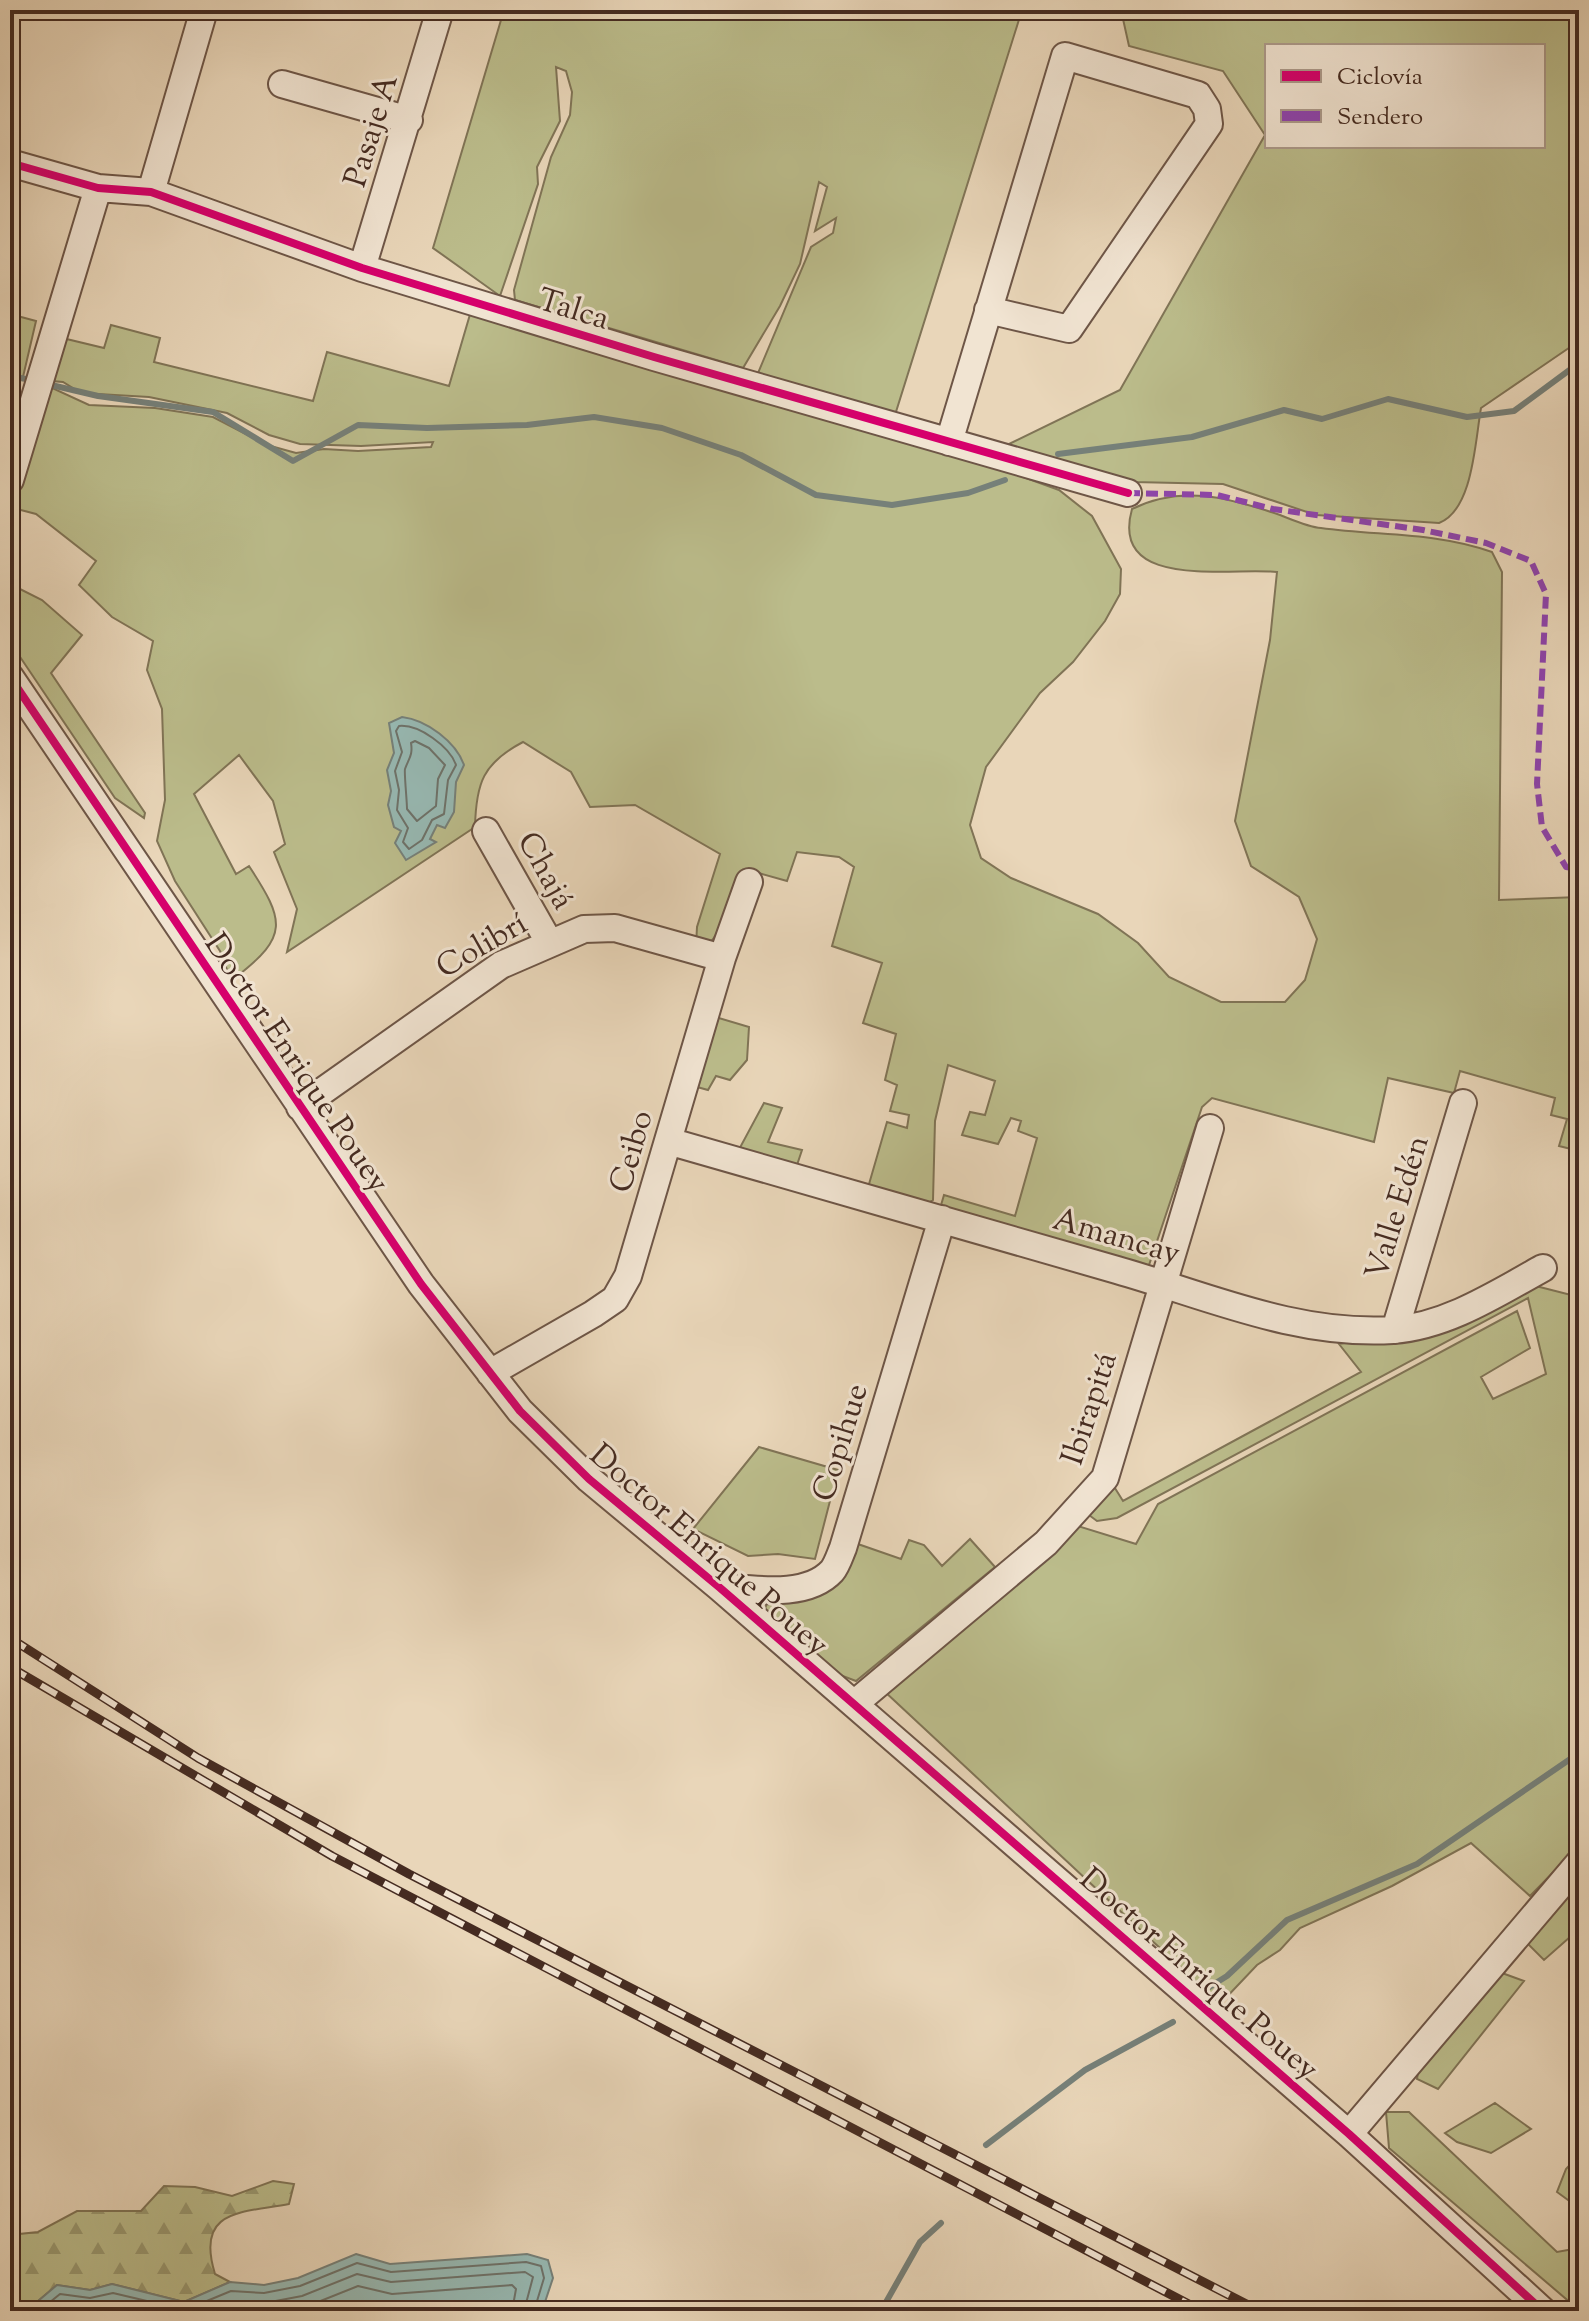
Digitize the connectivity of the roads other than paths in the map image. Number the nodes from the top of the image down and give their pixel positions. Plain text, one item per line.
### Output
1 (204, 10) edge
2 (440, 10) edge
3 (282, 84) dead end
4 (409, 120) junction
5 (10, 163) edge
6 (98, 188) junction
7 (151, 192) junction
8 (362, 268) junction
9 (988, 310) junction
10 (949, 442) junction
11 (10, 480) edge
12 (1128, 493) dead end
13 (10, 677) edge
14 (486, 831) dead end
15 (749, 882) dead end
16 (549, 942) junction
17 (722, 958) junction
18 (1463, 1103) dead end
19 (300, 1107) junction
20 (1210, 1128) dead end
21 (668, 1141) junction
22 (942, 1219) junction
23 (1543, 1268) dead end
24 (1162, 1283) junction
25 (1395, 1330) junction
26 (490, 1373) junction
27 (719, 1587) junction
28 (854, 1704) junction
29 (1579, 1863) edge
30 (1349, 2134) junction
31 (1543, 2311) edge

1 - 7 street
2 - 4 street, Pasaje A
3 - 4 street
4 - 8 street, Pasaje A
5 - 6 street, Talca
6 - 7 street, Talca
6 - 11 street
7 - 8 street, Talca
8 - 10 street, Talca
9 - 9 street
9 - 10 street
10 - 12 street, Talca
13 - 19 street, Doctor Enrique Pouey
14 - 16 street, Chajá
15 - 17 street, Ceibo
16 - 17 street, Colibrí
16 - 19 street, Colibrí
17 - 21 street, Ceibo
18 - 25 street, Valle Edén
19 - 26 street, Doctor Enrique Pouey
20 - 24 street, Ibirapitá
21 - 22 street, Amancay
21 - 26 street, Ceibo
22 - 24 street, Amancay
22 - 27 street, Copihue
23 - 25 street, Amancay
24 - 25 street, Amancay
24 - 28 street, Ibirapitá
26 - 27 street, Doctor Enrique Pouey
27 - 28 street, Doctor Enrique Pouey
28 - 30 street, Doctor Enrique Pouey
29 - 30 street
30 - 31 street, Doctor Enrique Pouey

